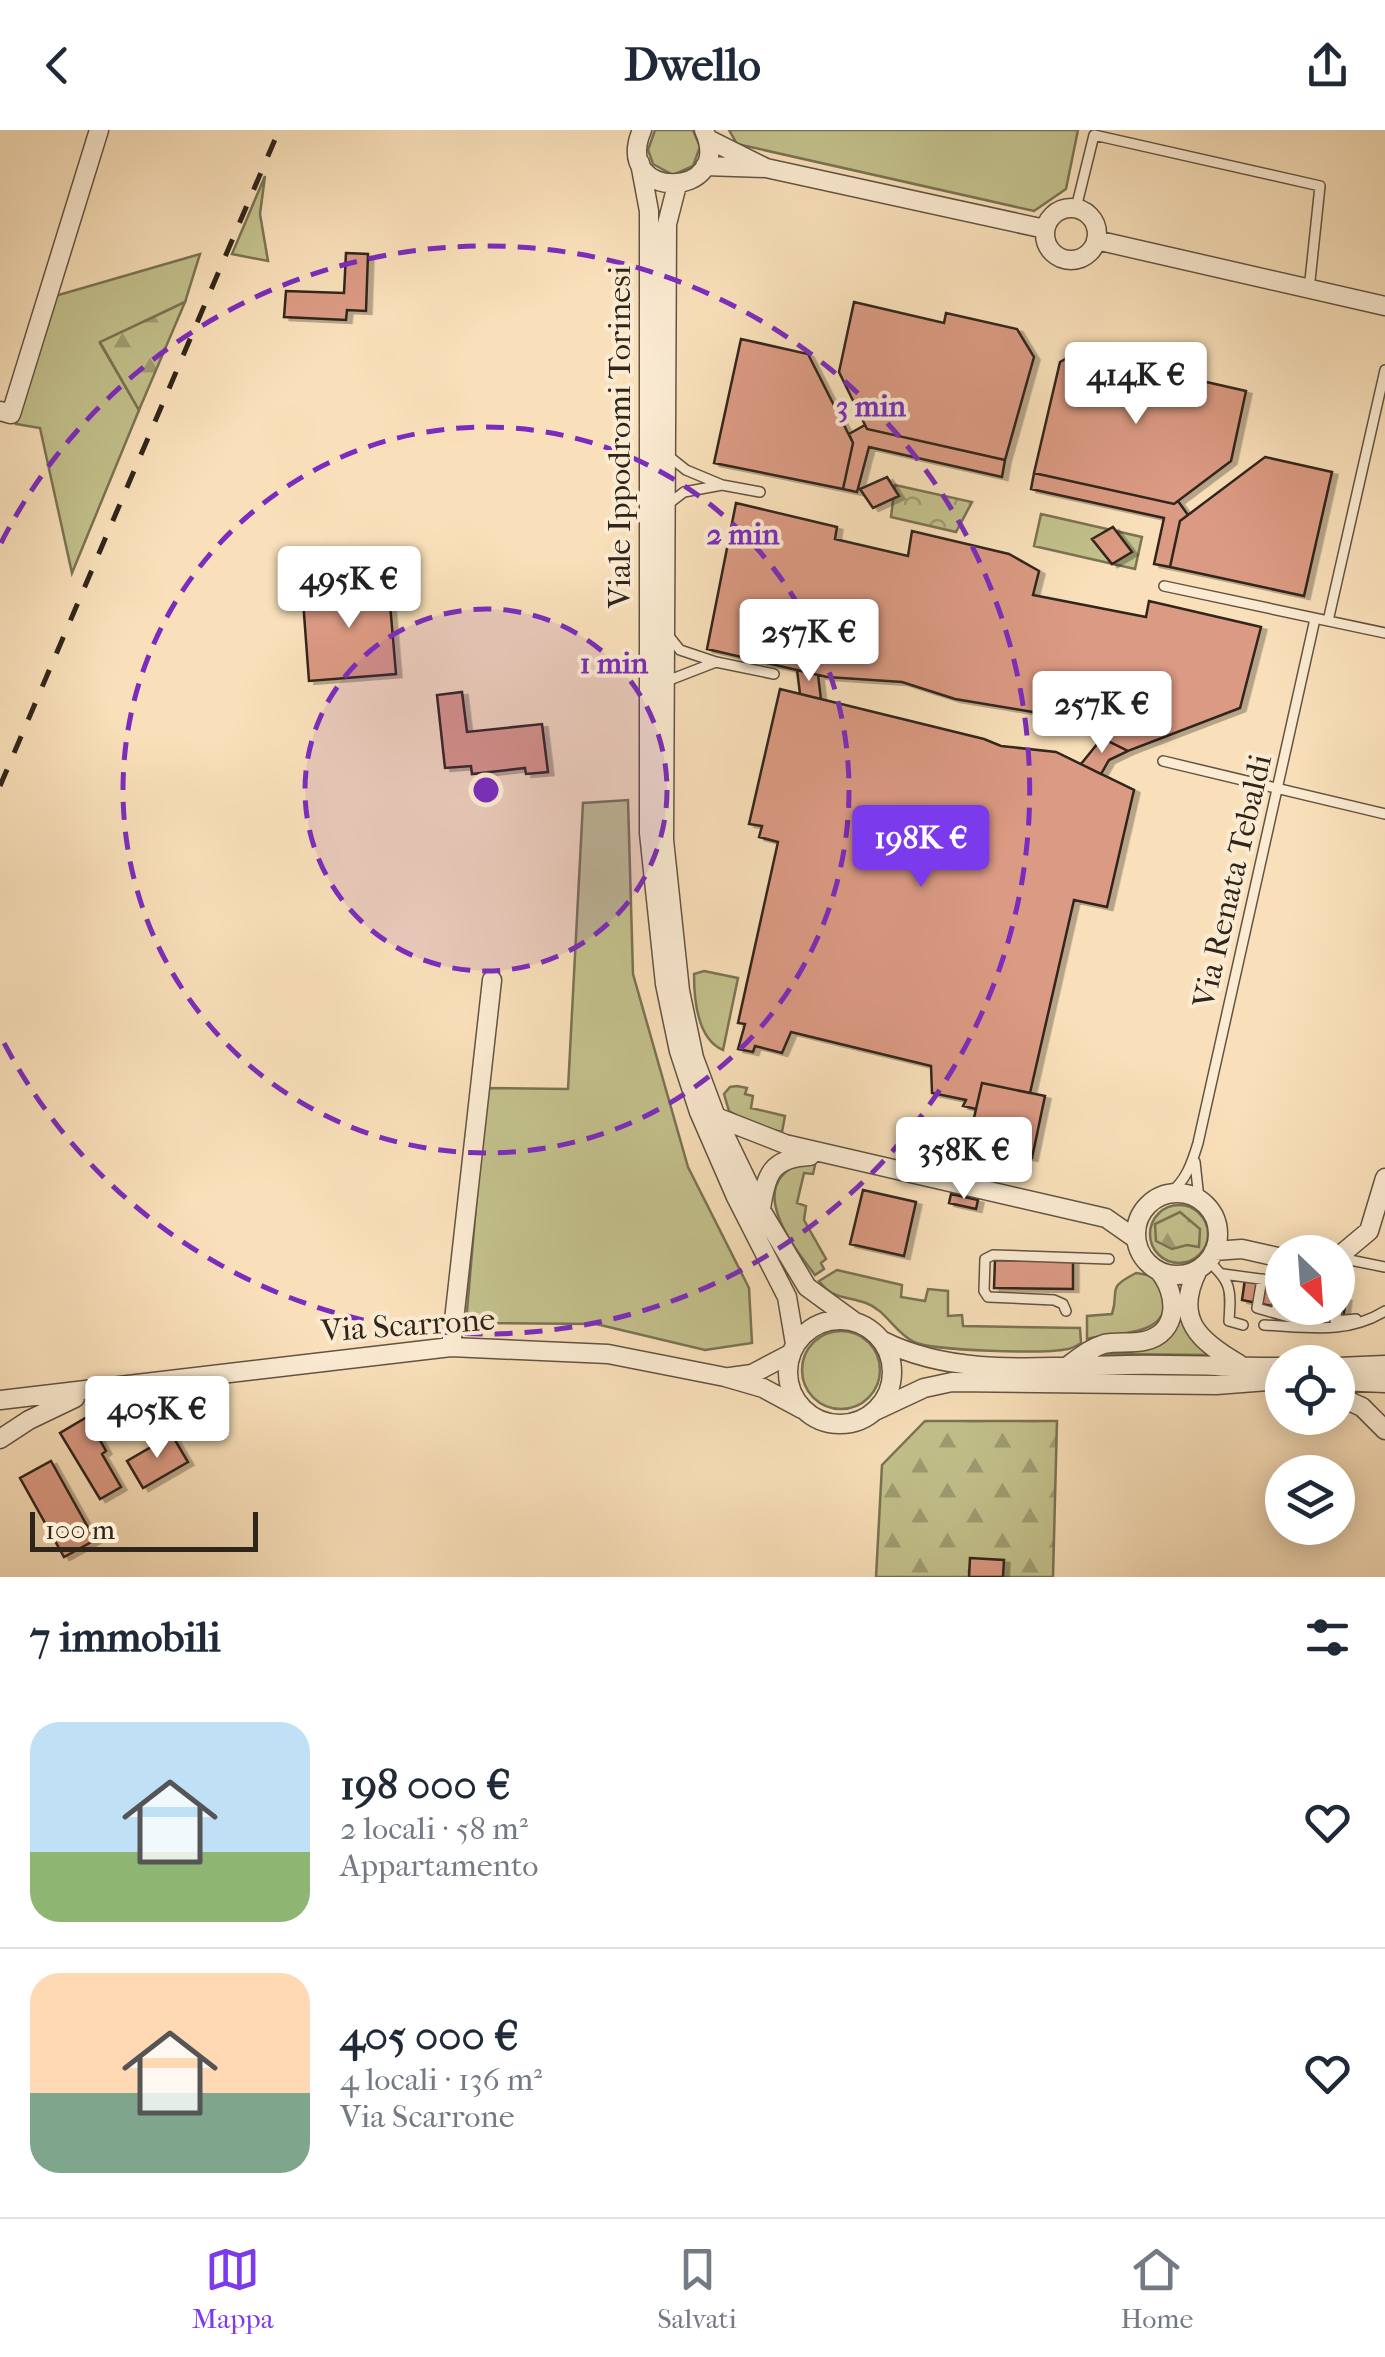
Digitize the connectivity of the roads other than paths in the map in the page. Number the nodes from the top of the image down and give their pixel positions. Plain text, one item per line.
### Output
1 (99, 130) edge
2 (642, 130) edge
3 (706, 135) edge
4 (640, 164) junction
5 (705, 166) junction
6 (766, 168) junction
7 (677, 185) junction
8 (1076, 208) junction
9 (1045, 229) junction
10 (1096, 240) junction
11 (1309, 290) junction
12 (1385, 306) edge
13 (1385, 370) edge
14 (6, 413) edge
15 (666, 454) junction
16 (722, 485) junction
17 (760, 492) dead end
18 (665, 506) junction
19 (1164, 586) dead end
20 (1315, 619) junction
21 (1328, 621) junction
22 (663, 628) junction
23 (1385, 633) edge
24 (716, 662) junction
25 (774, 674) dead end
26 (664, 683) junction
27 (1163, 761) dead end
28 (1278, 790) junction
29 (1385, 814) edge
30 (492, 980) dead end
31 (716, 1117) junction
32 (1195, 1154) junction
33 (828, 1155) junction
34 (1385, 1178) edge
35 (1169, 1194) junction
36 (1199, 1199) junction
37 (1144, 1209) junction
38 (761, 1210) junction
39 (1106, 1218) junction
40 (1218, 1229) junction
41 (1136, 1239) junction
42 (1355, 1243) edge
43 (1242, 1250) junction
44 (1265, 1255) edge
45 (1108, 1258) dead end
46 (1207, 1260) junction
47 (1355, 1261) edge
48 (1385, 1267) edge
49 (1159, 1271) junction
50 (1223, 1274) junction
51 (1262, 1279) junction
52 (1265, 1279) edge
53 (1385, 1308) edge
54 (1265, 1310) edge
55 (1066, 1311) dead end
56 (1355, 1317) edge
57 (855, 1322) junction
58 (1242, 1325) dead end
59 (1264, 1325) dead end
60 (1315, 1325) edge
61 (1322, 1327) junction
62 (883, 1341) junction
63 (451, 1347) junction
64 (793, 1349) junction
65 (1385, 1365) edge
66 (1068, 1366) junction
67 (1244, 1367) junction
68 (1265, 1367) edge
69 (1355, 1367) edge
70 (725, 1377) junction
71 (1355, 1381) edge
72 (1265, 1382) edge
73 (1385, 1382) edge
74 (1216, 1386) junction
75 (1265, 1388) edge
76 (94, 1389) junction
77 (0, 1400) edge
78 (1355, 1404) edge
79 (802, 1408) junction
80 (877, 1410) junction
81 (0, 1415) edge
82 (1385, 1430) edge
83 (2, 1437) edge

1 - 14 street
2 - 4 street, Viale Ippodromi Torinesi
3 - 5 street
3 - 6 street
4 - 7 street
4 - 64 street, Viale Ippodromi Torinesi
5 - 6 street
5 - 7 street
6 - 9 street
7 - 15 street, Viale Ippodromi Torinesi
8 - 9 street
8 - 10 street
8 - 11 lane
9 - 10 street
10 - 11 street
11 - 12 street
13 - 21 lane
15 - 16 lane
15 - 18 street, Viale Ippodromi Torinesi
16 - 17 lane
16 - 18 lane
18 - 22 street, Viale Ippodromi Torinesi
19 - 20 lane
20 - 21 lane
20 - 28 lane, Via Renata Tebaldi
21 - 23 lane
22 - 24 lane
22 - 26 street, Viale Ippodromi Torinesi
24 - 25 lane
24 - 26 lane
26 - 31 street, Viale Ippodromi Torinesi
27 - 28 lane
28 - 29 lane
28 - 32 lane, Via Renata Tebaldi
30 - 63 street
31 - 33 street
31 - 38 street, Viale Ippodromi Torinesi
32 - 35 lane, Via Renata Tebaldi
32 - 36 lane, Via Renata Tebaldi
33 - 38 street
33 - 39 street
34 - 42 street
35 - 36 street
35 - 37 street
36 - 40 street
37 - 39 street
37 - 41 street
38 - 57 street, Viale Ippodromi Torinesi
39 - 41 street
40 - 43 street
40 - 46 street
41 - 49 street
43 - 44 street
43 - 46 street
45 - 55 lane
46 - 49 street
46 - 50 lane
46 - 67 street
47 - 48 lane
49 - 66 street
50 - 51 lane
50 - 58 lane
51 - 52 lane
51 - 54 lane
53 - 56 lane
53 - 61 lane
57 - 62 street
57 - 64 street
59 - 61 lane
60 - 61 lane
62 - 66 street
62 - 80 street
63 - 70 street, Via Scarrone
63 - 76 street, Via Scarrone
64 - 70 street, Via Scarrone
64 - 79 street
65 - 69 street
66 - 67 street
67 - 68 street
70 - 79 street, Via Scarrone
71 - 73 street
72 - 74 street
74 - 75 street
74 - 80 street
76 - 77 street, Via Scarrone
76 - 83 street, Via Scarrone
78 - 82 street
79 - 80 street
81 - 83 street

